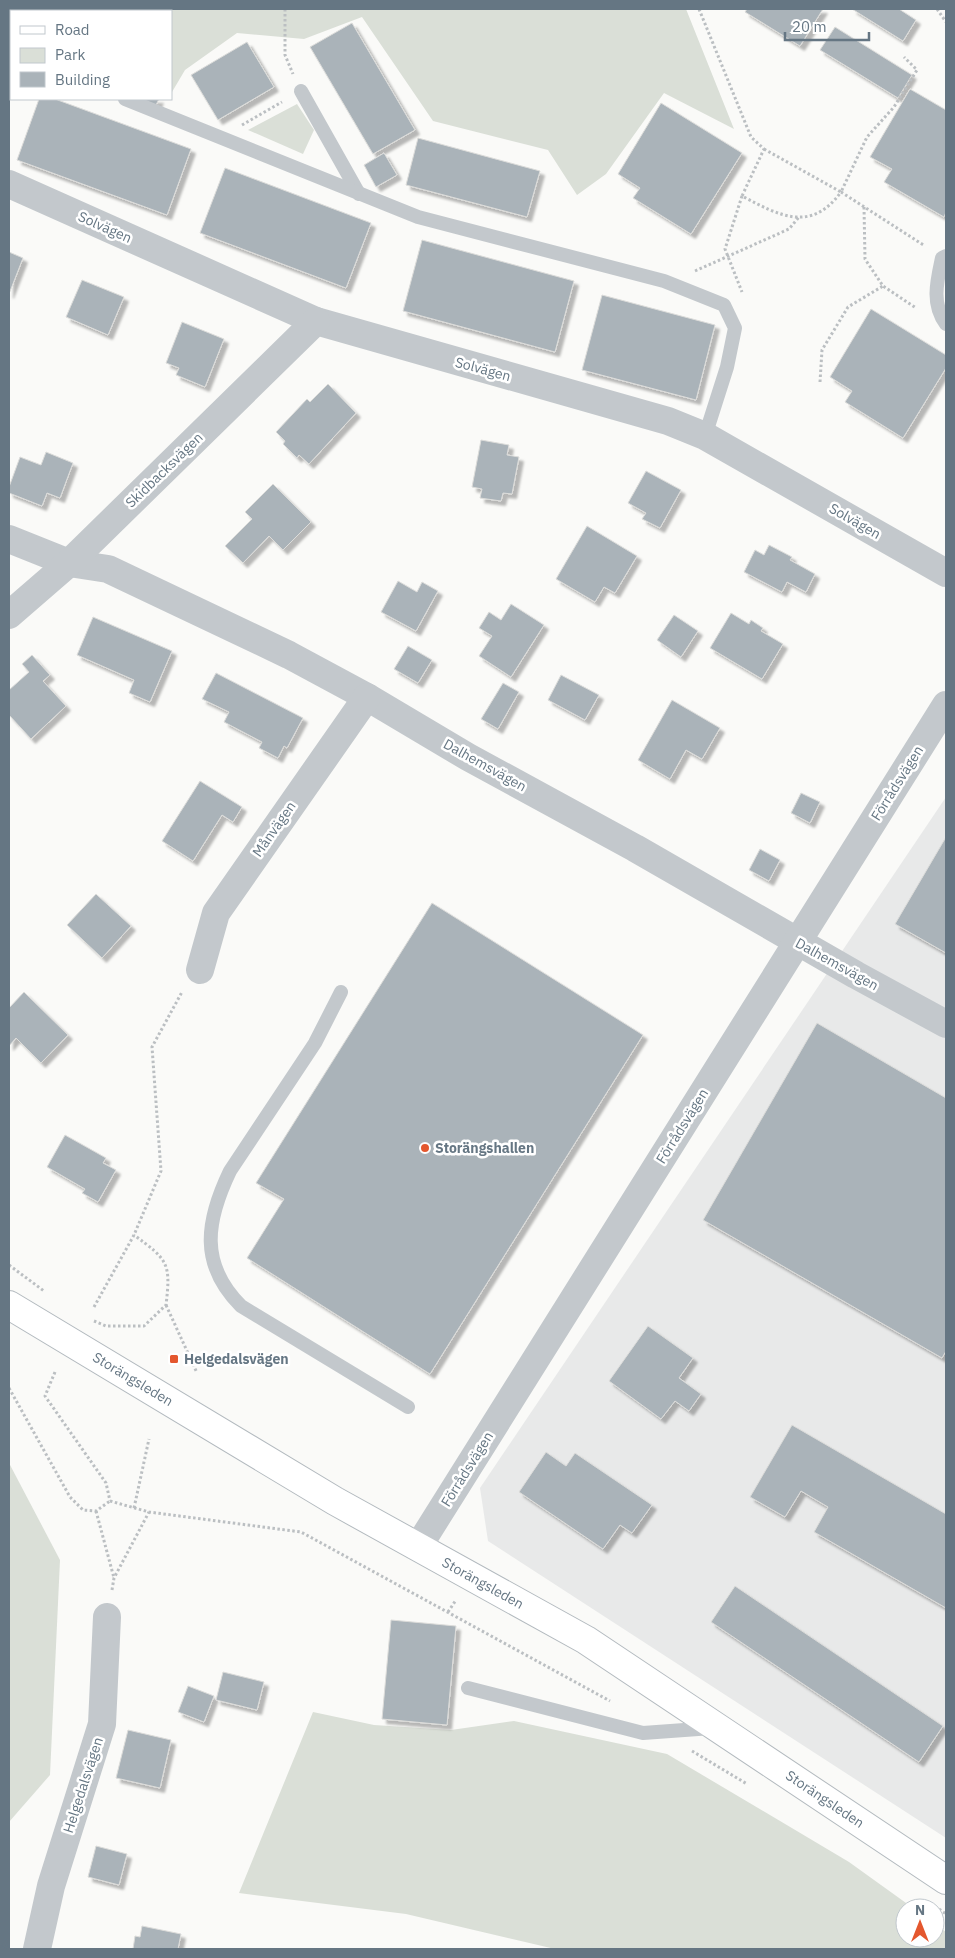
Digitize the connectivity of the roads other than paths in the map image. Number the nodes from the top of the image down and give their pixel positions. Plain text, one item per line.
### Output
1 (301, 91) road end
2 (127, 100) edge
3 (9, 184) edge
4 (359, 194) junction
5 (944, 257) edge
6 (316, 321) junction
7 (946, 324) edge
8 (705, 436) junction
9 (9, 539) edge
10 (69, 563) junction
11 (946, 573) edge
12 (9, 615) edge
13 (367, 697) junction
14 (946, 705) edge
15 (797, 942) junction
16 (200, 970) road end
17 (341, 992) dead end
18 (946, 1024) edge
19 (9, 1305) edge
20 (408, 1407) dead end
21 (418, 1547) junction
22 (107, 1617) road end
23 (468, 1688) dead end
24 (717, 1727) junction
25 (946, 1880) edge
26 (37, 1949) edge

1 - 4 lane
2 - 4 lane
3 - 6 street, Solvägen
4 - 8 lane
5 - 7 lane
6 - 8 street, Solvägen
6 - 10 street, Skidbacksvägen
8 - 11 street, Solvägen
9 - 10 street, Dalhemsvägen
10 - 12 street, Skidbacksvägen
10 - 13 street, Dalhemsvägen
13 - 15 street, Dalhemsvägen
13 - 16 street, Månvägen
14 - 15 street, Förrådsvägen
15 - 18 street, Dalhemsvägen
15 - 21 street, Förrådsvägen
17 - 20 lane
19 - 21 main road, Storängsleden
21 - 24 main road, Storängsleden
22 - 26 street, Helgedalsvägen
23 - 24 lane
24 - 25 main road, Storängsleden

